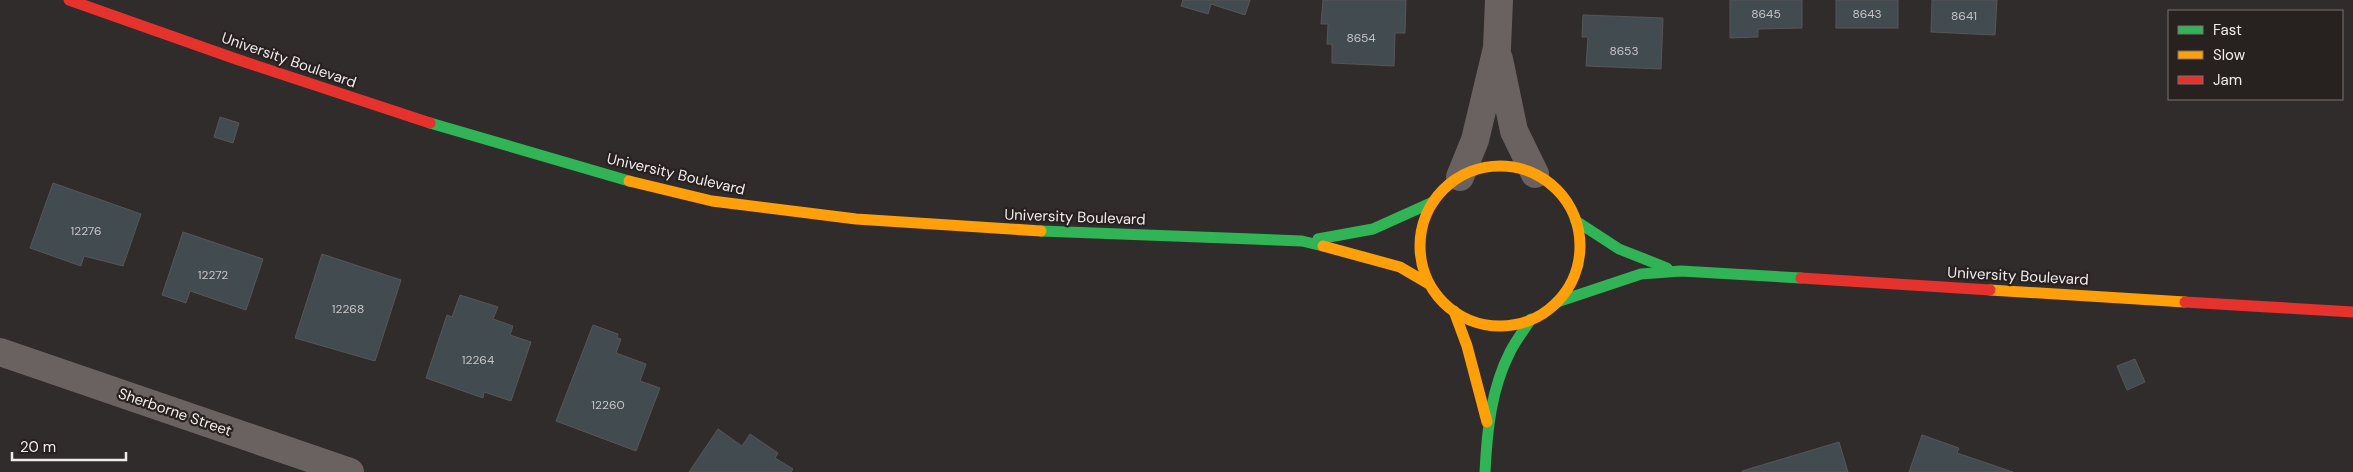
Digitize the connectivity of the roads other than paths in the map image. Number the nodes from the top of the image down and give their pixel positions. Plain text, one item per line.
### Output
1 (69, 0) edge
2 (1499, 0) edge
3 (1497, 48) junction
4 (1535, 174) junction
5 (1460, 177) junction
6 (1433, 202) junction
7 (1576, 221) junction
8 (1302, 241) junction
9 (1680, 271) junction
10 (1430, 284) junction
11 (1557, 302) junction
12 (1454, 311) junction
13 (2353, 312) edge
14 (1531, 319) junction
15 (0, 352) edge
16 (1487, 424) junction
17 (350, 472) edge
18 (1485, 472) edge

1 - 8 street, University Boulevard
2 - 3 street
3 - 4 street
3 - 5 street
4 - 5 street
4 - 7 street
5 - 6 street
6 - 8 street, University Boulevard
6 - 10 street
7 - 9 street, University Boulevard
7 - 11 street
8 - 10 street, University Boulevard
9 - 11 street, University Boulevard
9 - 13 street, University Boulevard
10 - 12 street
11 - 14 street
12 - 14 street
12 - 16 street
14 - 16 street
15 - 17 street, Sherborne Street
16 - 18 street

